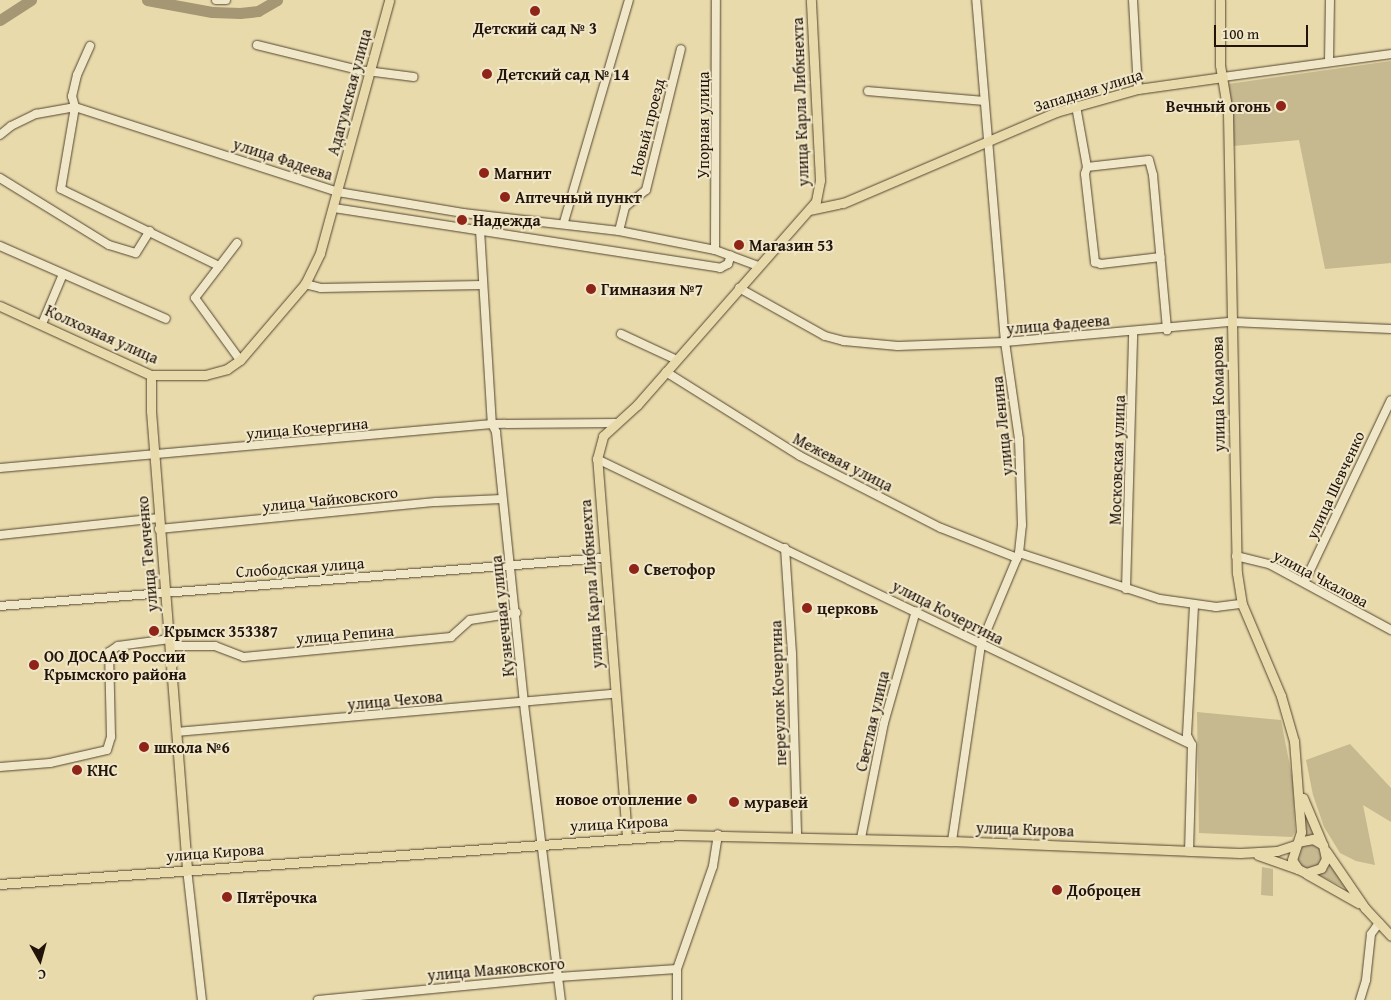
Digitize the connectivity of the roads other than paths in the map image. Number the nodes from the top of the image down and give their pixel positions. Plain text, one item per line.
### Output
1 (216, 0) edge
2 (226, 0) edge
3 (389, 0) edge
4 (629, 0) edge
5 (716, 0) edge
6 (811, 0) edge
7 (976, 0) edge
8 (1134, 0) edge
9 (1220, 0) edge
10 (1330, 0) edge
11 (257, 45) dead end
12 (90, 46) dead end
13 (681, 49) dead end
14 (1391, 54) edge
15 (1329, 62) junction
16 (369, 70) junction
17 (414, 77) dead end
18 (1223, 77) junction
19 (1138, 89) junction
20 (868, 91) dead end
21 (984, 101) junction
22 (1076, 106) junction
23 (76, 107) junction
24 (0, 136) edge
25 (990, 140) junction
26 (1087, 167) junction
27 (0, 178) edge
28 (338, 192) junction
29 (334, 208) junction
30 (809, 210) junction
31 (486, 214) junction
32 (564, 222) junction
33 (480, 230) junction
34 (150, 231) junction
35 (619, 231) junction
36 (237, 243) dead end
37 (0, 246) edge
38 (715, 250) junction
39 (731, 255) junction
40 (1160, 257) junction
41 (219, 266) junction
42 (758, 266) junction
43 (63, 274) junction
44 (305, 284) junction
45 (482, 285) junction
46 (739, 288) junction
47 (0, 306) edge
48 (166, 319) dead end
49 (1231, 322) junction
50 (42, 324) junction
51 (1391, 329) edge
52 (1167, 330) junction
53 (1133, 332) junction
54 (621, 334) dead end
55 (1005, 342) junction
56 (240, 360) junction
57 (677, 360) junction
58 (666, 372) junction
59 (152, 375) junction
60 (1391, 400) edge
61 (617, 423) junction
62 (492, 424) junction
63 (154, 456) junction
64 (597, 459) junction
65 (0, 468) edge
66 (502, 499) junction
67 (159, 518) junction
68 (160, 529) junction
69 (0, 535) edge
70 (785, 548) junction
71 (1018, 556) junction
72 (1236, 556) junction
73 (602, 558) junction
74 (511, 565) junction
75 (1305, 582) junction
76 (1126, 589) junction
77 (166, 591) junction
78 (1242, 604) junction
79 (0, 606) edge
80 (1194, 606) junction
81 (916, 611) junction
82 (516, 613) junction
83 (1391, 630) edge
84 (170, 643) junction
85 (981, 644) junction
86 (614, 694) junction
87 (524, 704) junction
88 (177, 732) junction
89 (1192, 745) junction
90 (0, 767) edge
91 (1298, 778) junction
92 (718, 834) junction
93 (796, 836) junction
94 (627, 837) junction
95 (861, 838) junction
96 (952, 841) junction
97 (542, 843) junction
98 (1297, 844) junction
99 (1324, 847) junction
100 (1189, 850) junction
101 (1240, 853) junction
102 (187, 868) junction
103 (1302, 871) junction
104 (0, 884) edge
105 (1365, 908) junction
106 (1379, 922) junction
107 (1391, 936) edge
108 (677, 970) junction
109 (558, 977) junction
110 (202, 1000) edge
111 (318, 1000) edge
112 (561, 1000) edge
113 (677, 1000) edge
114 (1360, 1000) edge

1 - 2 street
3 - 16 main road, Адагумская улица
4 - 32 street
5 - 38 street, Упорная улица
6 - 30 main road, улица Карла Либкнехта
7 - 21 street, улица Ленина
8 - 19 street
9 - 18 main road, улица Комарова
10 - 15 street
11 - 16 street
12 - 23 street
13 - 35 street, Новый проезд
14 - 15 street, Западная улица
15 - 18 street, Западная улица
16 - 17 street
16 - 28 main road, Адагумская улица
18 - 19 main road, Западная улица
18 - 49 main road, улица Комарова
19 - 22 main road, Западная улица
20 - 21 street
21 - 25 street, улица Ленина
22 - 25 main road, Западная улица
22 - 26 street
23 - 24 street, улица Фадеева
23 - 28 street, улица Фадеева
23 - 34 street
25 - 30 main road, Западная улица
25 - 55 street, улица Ленина
26 - 40 street
26 - 40 street
27 - 34 street
28 - 29 main road, Колхозная улица
28 - 31 street, улица Фадеева
29 - 33 street, улица Фадеева
29 - 44 main road, Колхозная улица
30 - 42 main road, улица Карла Либкнехта
31 - 32 street, улица Фадеева
31 - 33 street
32 - 35 street, улица Фадеева
33 - 39 street, улица Фадеева
33 - 45 street, Кузнечная улица
34 - 41 street
35 - 38 street, улица Фадеева
36 - 41 street
37 - 43 street
38 - 39 street, улица Фадеева
39 - 42 street, улица Фадеева
40 - 52 street
41 - 56 street
42 - 46 main road, улица Карла Либкнехта
43 - 48 street
43 - 50 street
44 - 45 street
44 - 56 main road, Колхозная улица
45 - 62 street, Кузнечная улица
46 - 55 street, улица Фадеева
46 - 57 main road, улица Карла Либкнехта
47 - 50 main road, Колхозная улица
49 - 51 street, улица Фадеева
49 - 52 street, улица Фадеева
49 - 72 main road, улица Комарова
50 - 59 main road, Колхозная улица
52 - 53 street, улица Фадеева
53 - 55 street, улица Фадеева
53 - 76 street, Московская улица
54 - 57 street
55 - 71 street, улица Ленина
56 - 59 main road, Колхозная улица
57 - 58 main road, улица Карла Либкнехта
58 - 61 main road, улица Карла Либкнехта
58 - 71 street, Межевая улица
59 - 63 main road, улица Темченко
60 - 75 street, улица Шевченко
61 - 62 street, улица Кочергина
61 - 64 main road, улица Карла Либкнехта
62 - 63 street, улица Кочергина
62 - 66 street, Кузнечная улица
63 - 65 street, улица Кочергина
63 - 67 main road, улица Темченко
64 - 70 street, улица Кочергина
64 - 73 main road, улица Карла Либкнехта
66 - 68 street, улица Чайковского
66 - 74 street, Кузнечная улица
67 - 68 main road, улица Темченко
67 - 69 street
68 - 77 main road, улица Темченко
70 - 81 street, улица Кочергина
70 - 93 street, переулок Кочергина
71 - 76 street, Межевая улица
71 - 85 street, улица Ленина
72 - 75 street, улица Чкалова
72 - 78 main road, улица Комарова
73 - 74 street, Слободская улица
73 - 86 main road, улица Карла Либкнехта
74 - 77 street, Слободская улица
74 - 82 street, Кузнечная улица
75 - 83 street, улица Чкалова
76 - 80 street, Межевая улица
77 - 79 street, Слободская улица
77 - 84 main road, улица Темченко
78 - 80 street, Межевая улица
78 - 91 main road, улица Комарова
80 - 89 street
81 - 85 street, улица Кочергина
81 - 95 street, Светлая улица
82 - 84 street, улица Репина
82 - 87 street, Кузнечная улица
84 - 88 main road, улица Темченко
84 - 90 street, улица Репина
85 - 89 street, улица Кочергина
85 - 96 street, улица Ленина
86 - 87 street, улица Чехова
86 - 94 main road, улица Карла Либкнехта
87 - 88 street, улица Чехова
87 - 97 street, Кузнечная улица
88 - 102 main road, улица Темченко
89 - 100 street
91 - 98 main road
91 - 99 main road
92 - 93 main road, улица Кирова
92 - 94 main road, улица Кирова
92 - 108 street
93 - 95 main road, улица Кирова
94 - 97 main road, улица Кирова
95 - 96 main road, улица Кирова
96 - 100 main road, улица Кирова
97 - 102 main road, улица Кирова
97 - 109 street, Кузнечная улица
98 - 99 main road
98 - 101 main road
98 - 103 main road
99 - 103 main road
99 - 105 main road
100 - 101 main road, улица Кирова
101 - 103 main road
102 - 104 main road, улица Кирова
102 - 110 street, улица Темченко
103 - 105 main road
105 - 106 main road
106 - 107 main road
106 - 114 street
108 - 109 street, улица Маяковского
108 - 113 street
109 - 111 street, улица Маяковского
109 - 112 street, Кузнечная улица

